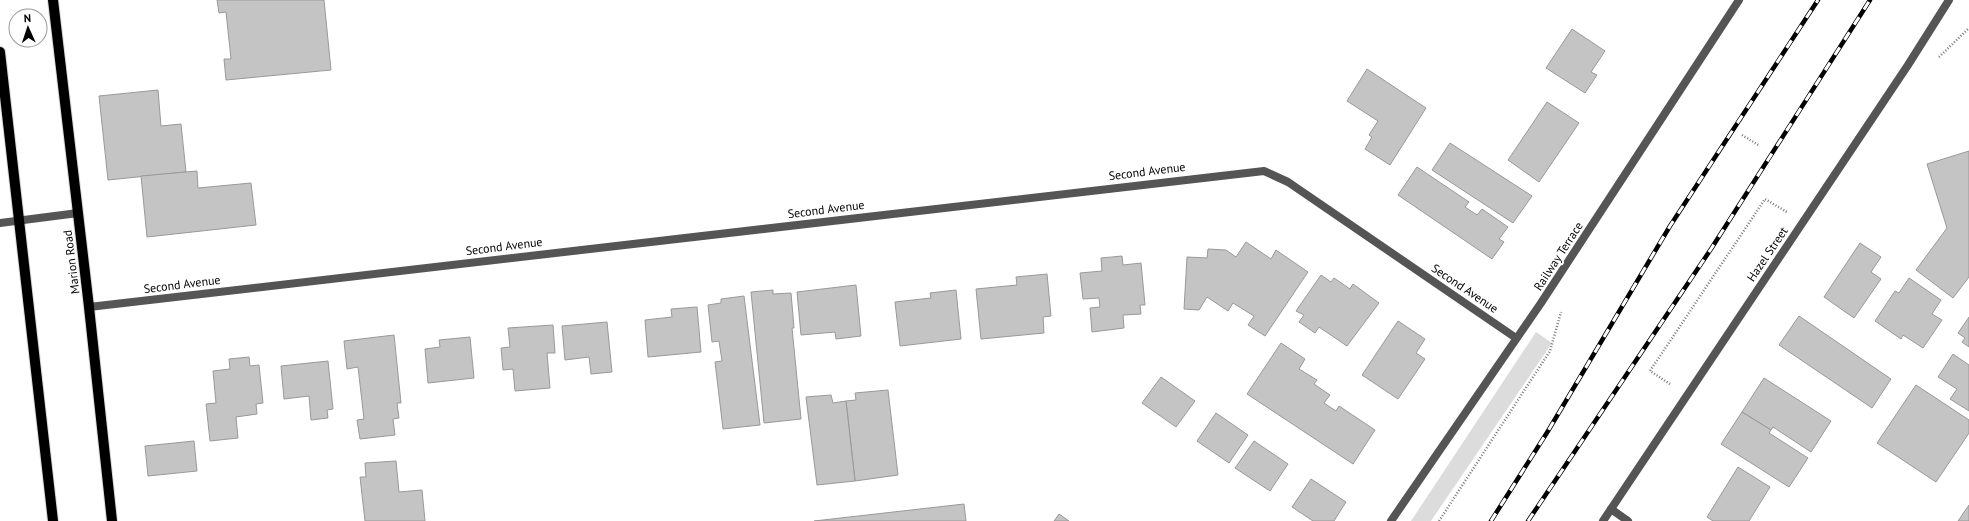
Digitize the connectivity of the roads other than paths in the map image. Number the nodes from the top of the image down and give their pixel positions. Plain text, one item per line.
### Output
1 (53, 0) edge
2 (1739, 0) edge
3 (1949, 0) edge
4 (0, 52) edge
5 (78, 212) junction
6 (19, 221) junction
7 (0, 223) edge
8 (89, 306) junction
9 (1516, 338) junction
10 (1611, 510) junction
11 (53, 521) edge
12 (112, 521) edge
13 (1391, 521) edge
14 (1603, 521) edge
15 (1628, 521) edge

1 - 5 main road, Marion Road
2 - 9 street, Railway Terrace
3 - 10 street, Hazel Street
4 - 6 main road
5 - 6 street
5 - 8 main road, Marion Road
6 - 7 street
6 - 11 main road
8 - 9 street, Second Avenue
8 - 12 main road, Marion Road
9 - 13 street, Railway Terrace
10 - 14 street, Hazel Street
10 - 15 street

